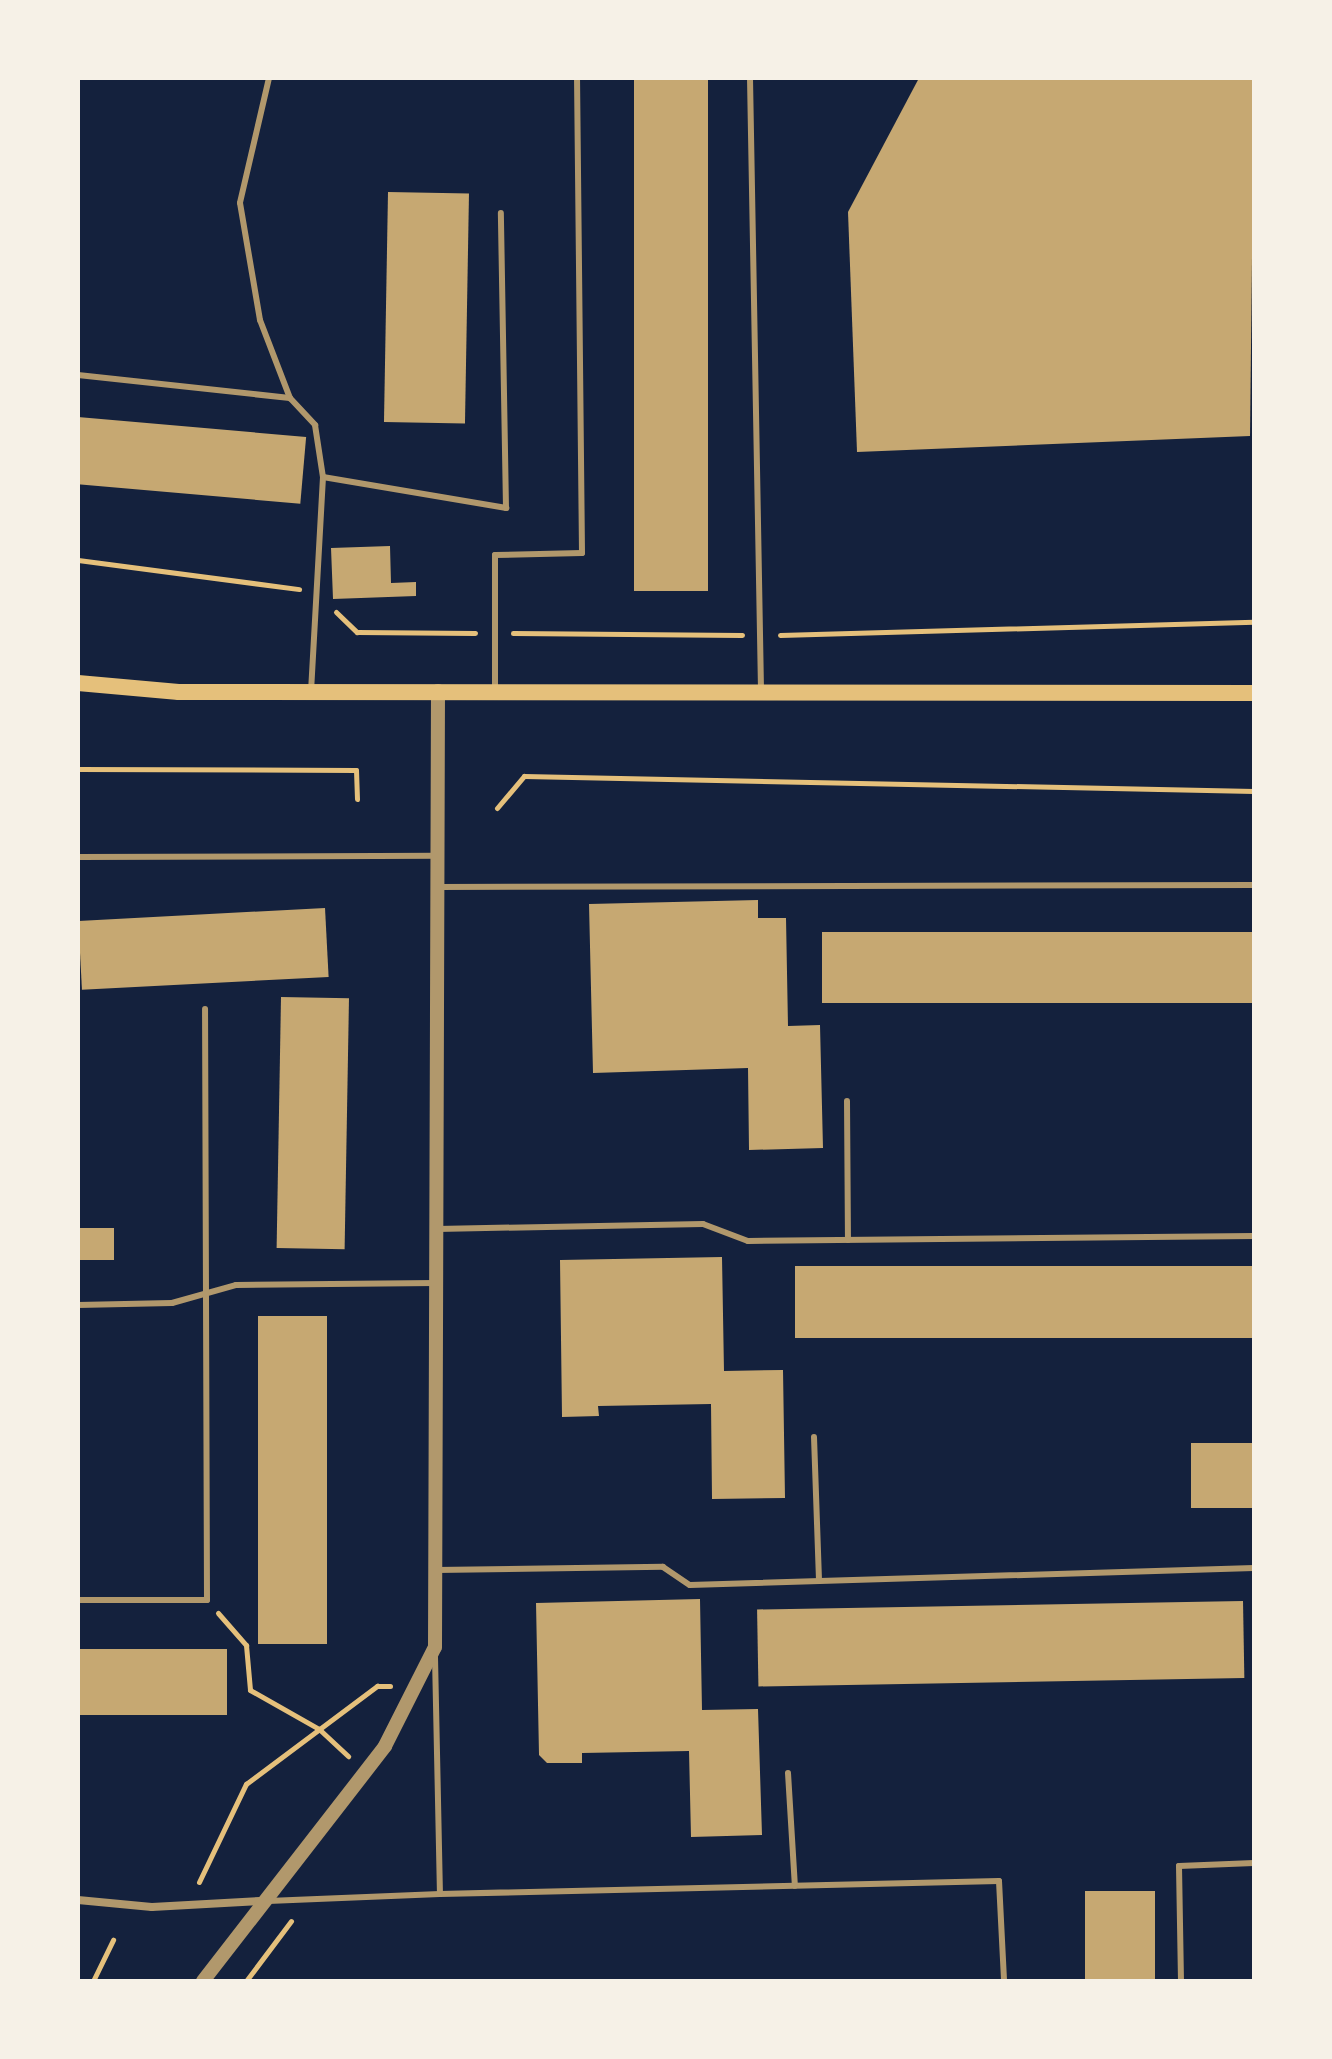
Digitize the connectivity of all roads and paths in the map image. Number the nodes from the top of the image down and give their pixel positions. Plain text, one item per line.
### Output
1 (269, 78) edge
2 (577, 78) edge
3 (750, 78) edge
4 (501, 213) dead end
5 (78, 375) edge
6 (290, 398) junction
7 (323, 477) junction
8 (78, 560) edge
9 (314, 591) junction
10 (1254, 622) edge
11 (495, 633) junction
12 (759, 635) junction
13 (78, 683) edge
14 (438, 691) junction
15 (495, 691) junction
16 (311, 692) junction
17 (761, 692) junction
18 (1254, 693) edge
19 (78, 769) edge
20 (1254, 791) edge
21 (357, 799) dead end
22 (497, 808) dead end
23 (438, 856) junction
24 (78, 857) edge
25 (1254, 885) edge
26 (438, 887) junction
27 (205, 1009) dead end
28 (847, 1101) dead end
29 (434, 1229) junction
30 (1254, 1236) edge
31 (848, 1240) junction
32 (437, 1283) junction
33 (206, 1294) junction
34 (78, 1305) edge
35 (814, 1437) dead end
36 (1254, 1568) edge
37 (436, 1570) junction
38 (819, 1581) junction
39 (78, 1600) edge
40 (207, 1600) junction
41 (435, 1647) junction
42 (418, 1685) junction
43 (319, 1729) junction
44 (366, 1772) junction
45 (788, 1773) dead end
46 (1254, 1863) edge
47 (795, 1886) junction
48 (197, 1887) dead end
49 (440, 1894) junction
50 (309, 1899) junction
51 (78, 1900) edge
52 (260, 1901) junction
53 (113, 1940) dead end
54 (93, 1981) edge
55 (203, 1981) edge
56 (246, 1981) edge
57 (1004, 1981) edge
58 (1181, 1981) edge

1 - 6 lane
2 - 11 lane
3 - 12 lane
4 - 7 lane
5 - 6 lane
6 - 7 lane
7 - 9 lane
8 - 9 path
9 - 11 path
9 - 16 lane
10 - 12 path
11 - 12 path
11 - 15 lane
12 - 17 lane
13 - 16 main road
14 - 15 main road
14 - 16 main road
14 - 23 street
15 - 17 main road
17 - 18 main road
19 - 21 path
20 - 22 path
23 - 24 lane
23 - 26 street
25 - 26 lane
26 - 29 street
27 - 33 lane
28 - 31 lane
29 - 31 lane
29 - 32 street
30 - 31 lane
32 - 33 lane
32 - 37 street
33 - 34 lane
33 - 40 lane
35 - 38 lane
36 - 38 lane
37 - 38 lane
37 - 41 street
39 - 40 lane
40 - 43 path
41 - 42 street
41 - 49 lane
42 - 43 path
42 - 44 street
43 - 44 path
43 - 48 path
44 - 52 street
45 - 47 lane
46 - 58 lane
47 - 49 lane
47 - 57 lane
49 - 50 lane
50 - 52 lane
50 - 56 path
51 - 52 street
52 - 55 street
53 - 54 path

